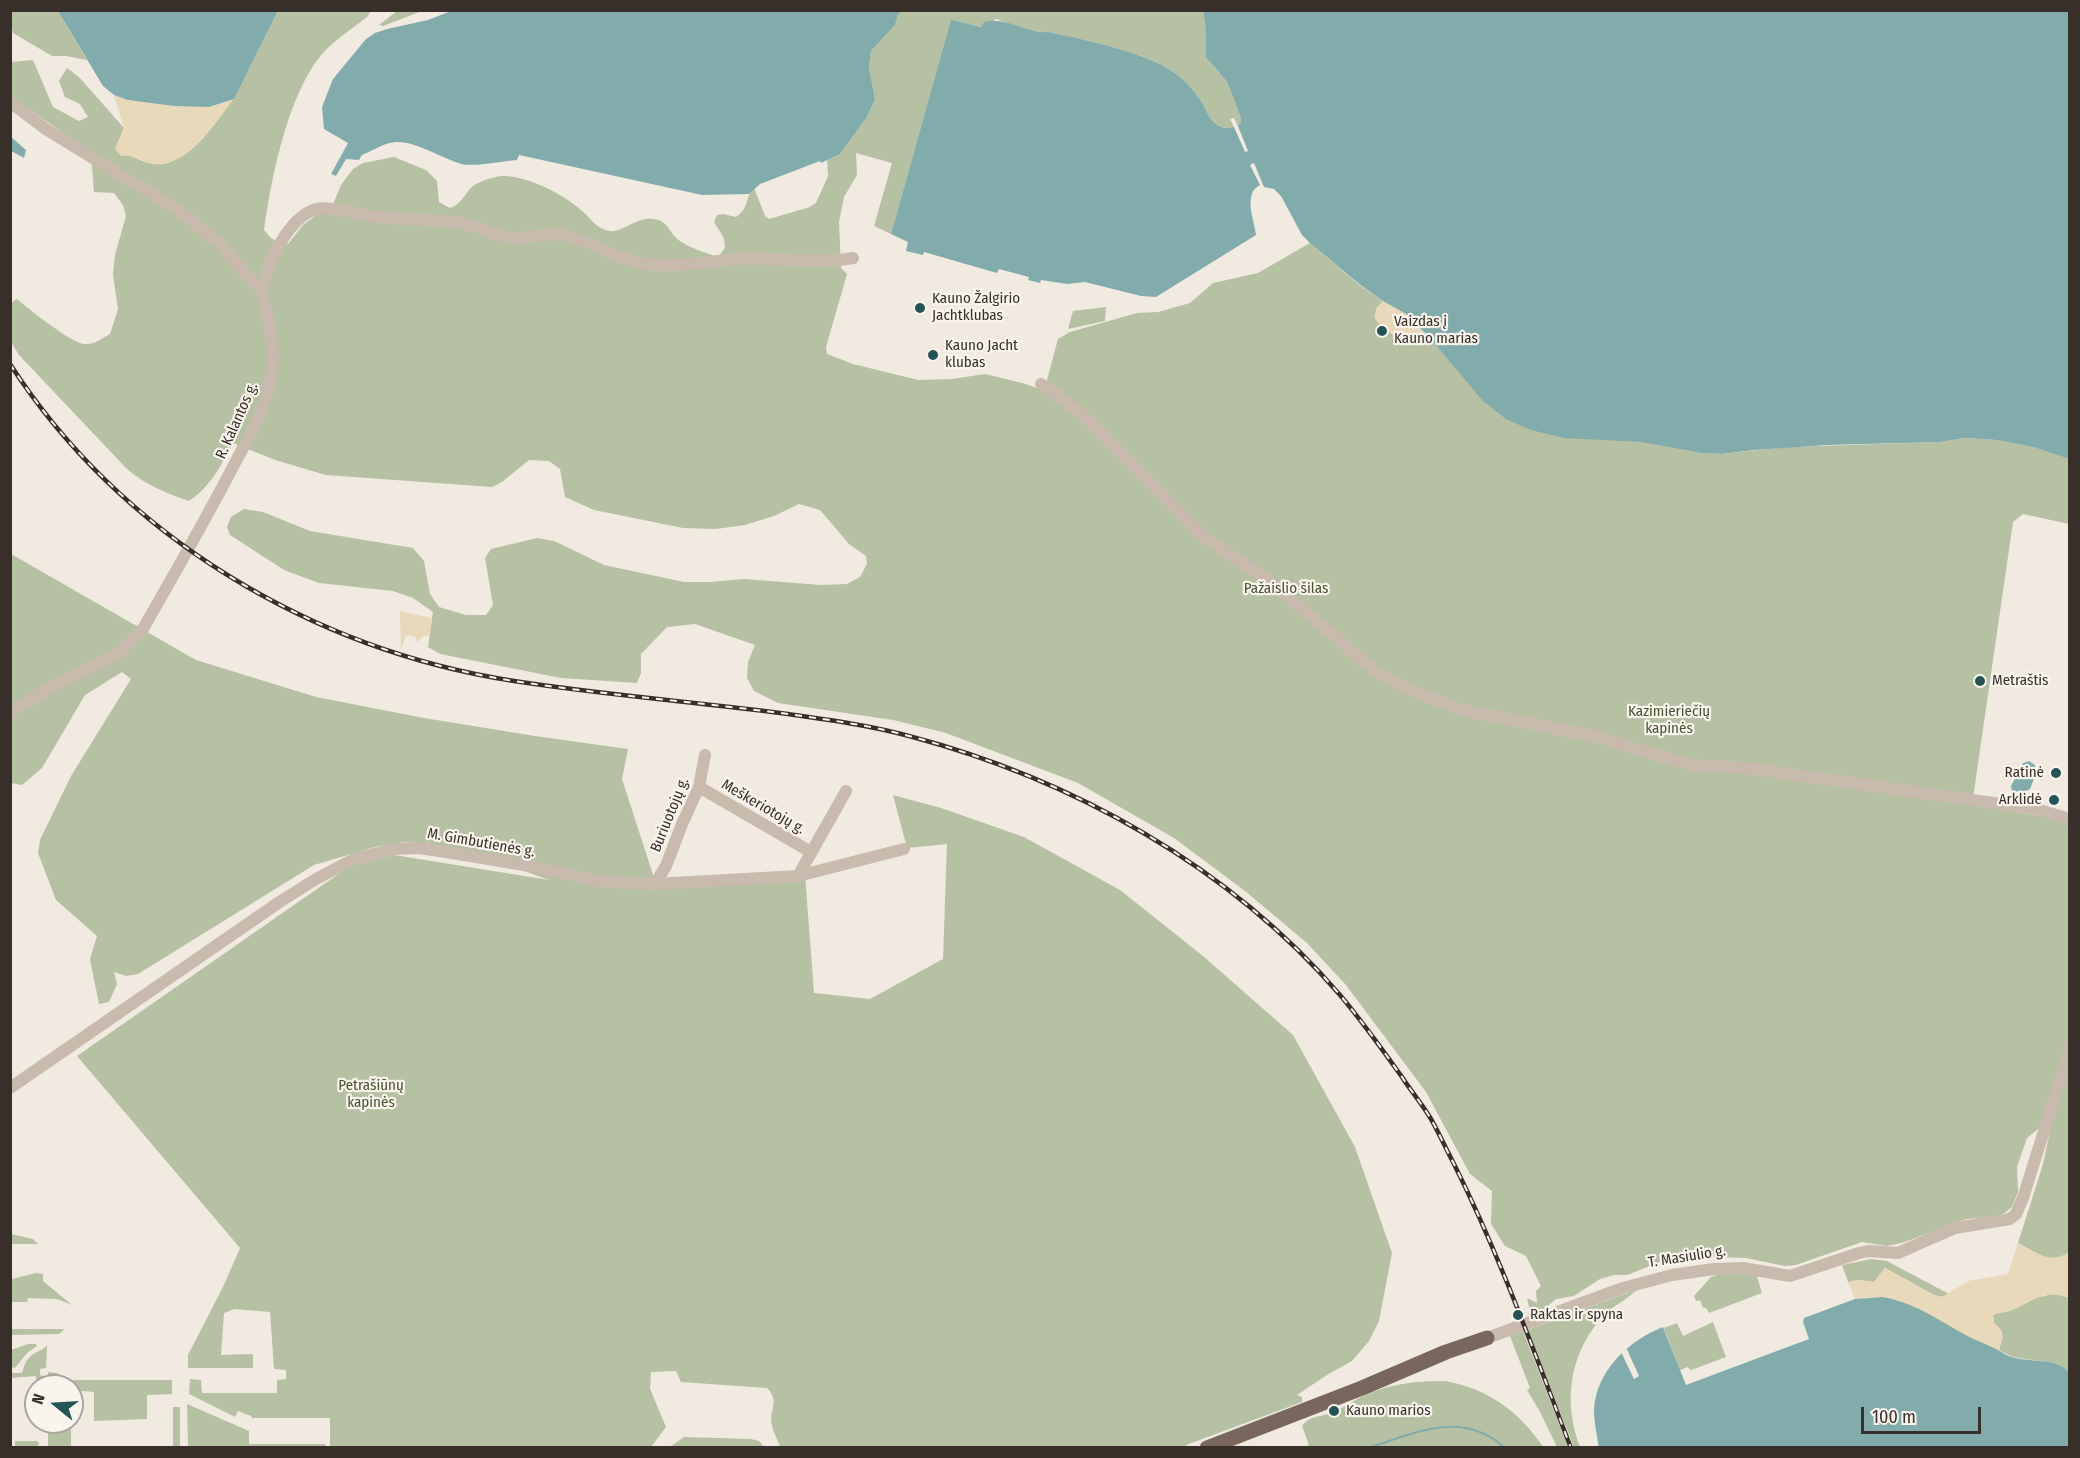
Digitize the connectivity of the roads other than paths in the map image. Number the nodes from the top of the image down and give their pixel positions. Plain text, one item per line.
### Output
1 (10, 102) edge
2 (853, 258) dead end
3 (262, 289) junction
4 (1041, 384) dead end
5 (10, 712) edge
6 (705, 754) dead end
7 (699, 787) junction
8 (846, 791) dead end
9 (2070, 819) edge
10 (904, 849) dead end
11 (811, 852) junction
12 (798, 876) junction
13 (656, 884) junction
14 (2070, 1048) edge
15 (10, 1088) edge
16 (1487, 1338) joint
17 (1207, 1448) edge

1 - 3 street
2 - 3 street
3 - 5 street, R. Kalantos g.
4 - 9 street
6 - 7 street, Buriuotojų g.
7 - 11 street, Meškeriotojų g.
7 - 13 street, Buriuotojų g.
8 - 11 street, Meškeriotojų g.
10 - 12 street, M. Gimbutienės g.
11 - 12 street, Meškeriotojų g.
12 - 13 street, M. Gimbutienės g.
13 - 15 street, M. Gimbutienės g.
14 - 16 street, T. Masiulio g.
16 - 17 main road, T. Masiulio g.

